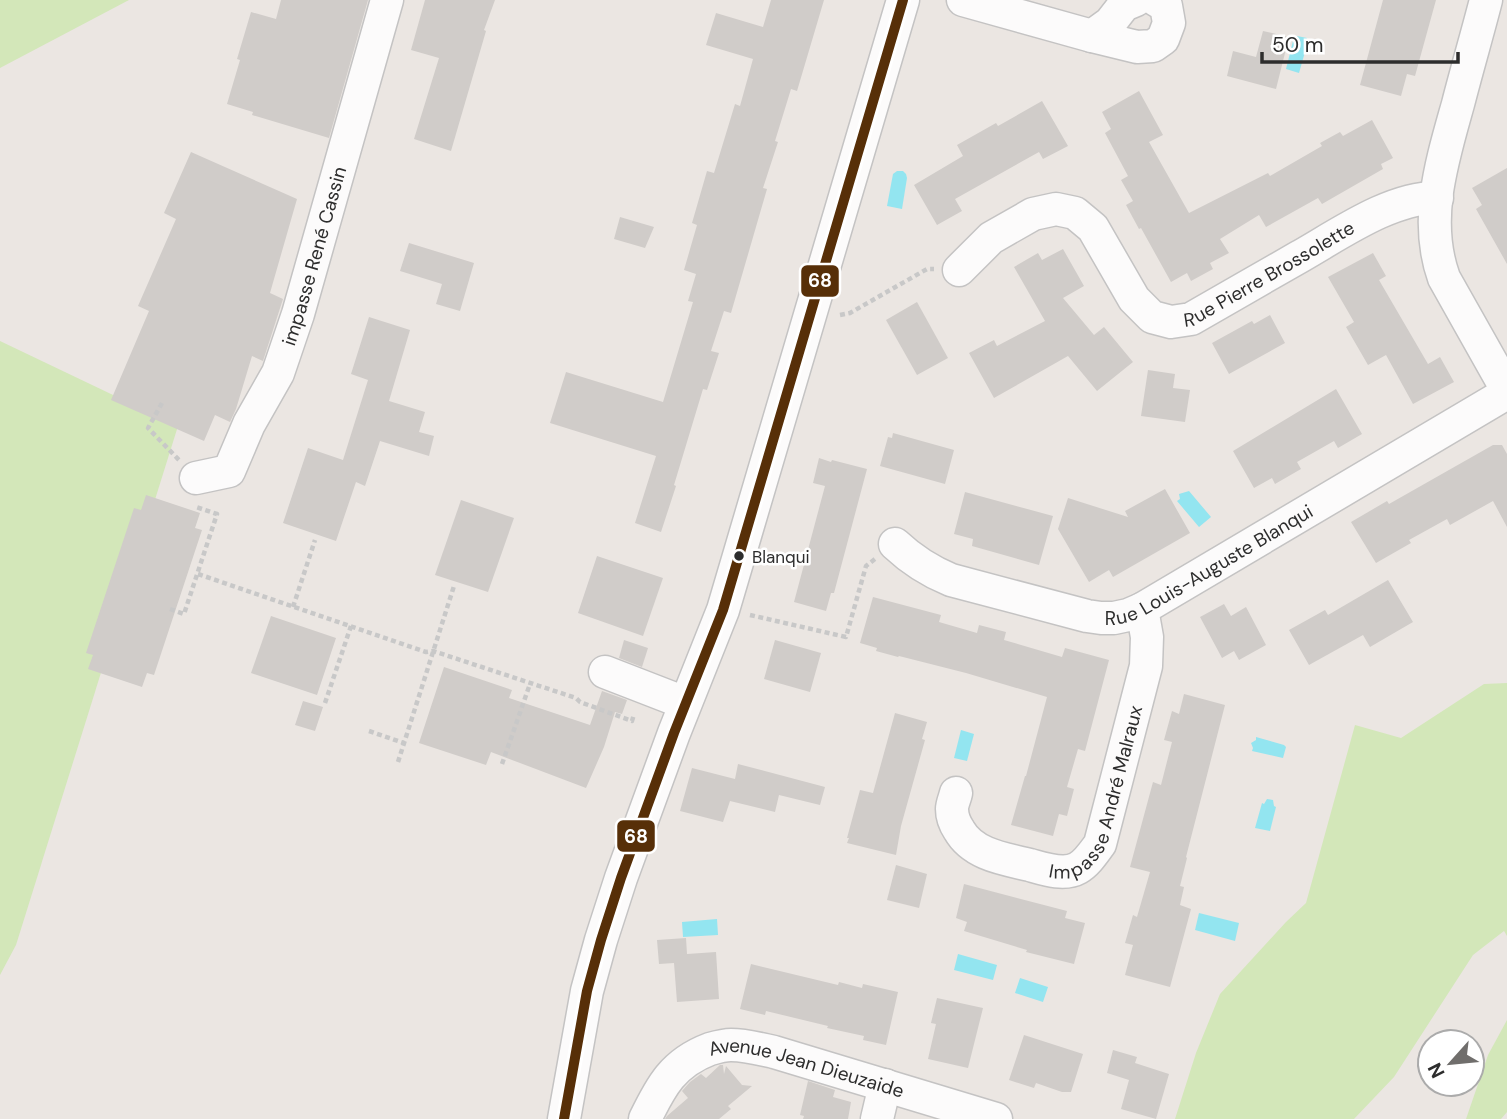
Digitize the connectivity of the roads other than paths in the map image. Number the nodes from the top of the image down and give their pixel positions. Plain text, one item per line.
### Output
1 (387, 0) edge
2 (904, 0) edge
3 (963, 0) edge
4 (1136, 0) edge
5 (1156, 0) edge
6 (1486, 0) edge
7 (1092, 36) junction
8 (1437, 198) junction
9 (959, 270) road end
10 (1507, 391) edge
11 (196, 478) dead end
12 (895, 544) road end
13 (1142, 609) junction
14 (605, 671) dead end
15 (685, 703) junction
16 (956, 793) dead end
17 (886, 1085) junction
18 (564, 1119) edge
19 (645, 1119) edge
20 (877, 1119) edge
21 (996, 1119) edge

1 - 11 street, impasse René Cassin
2 - 15 street
3 - 7 street
4 - 7 street
5 - 7 street
6 - 8 street
8 - 9 street, Rue Pierre Brossolette
8 - 10 street
10 - 13 street, Rue Louis-Auguste Blanqui
12 - 13 street, Rue Louis-Auguste Blanqui
13 - 16 street, Impasse André Malraux
14 - 15 street
15 - 18 street
17 - 19 street, Avenue Jean Dieuzaide
17 - 20 street
17 - 21 street, Avenue Jean Dieuzaide

